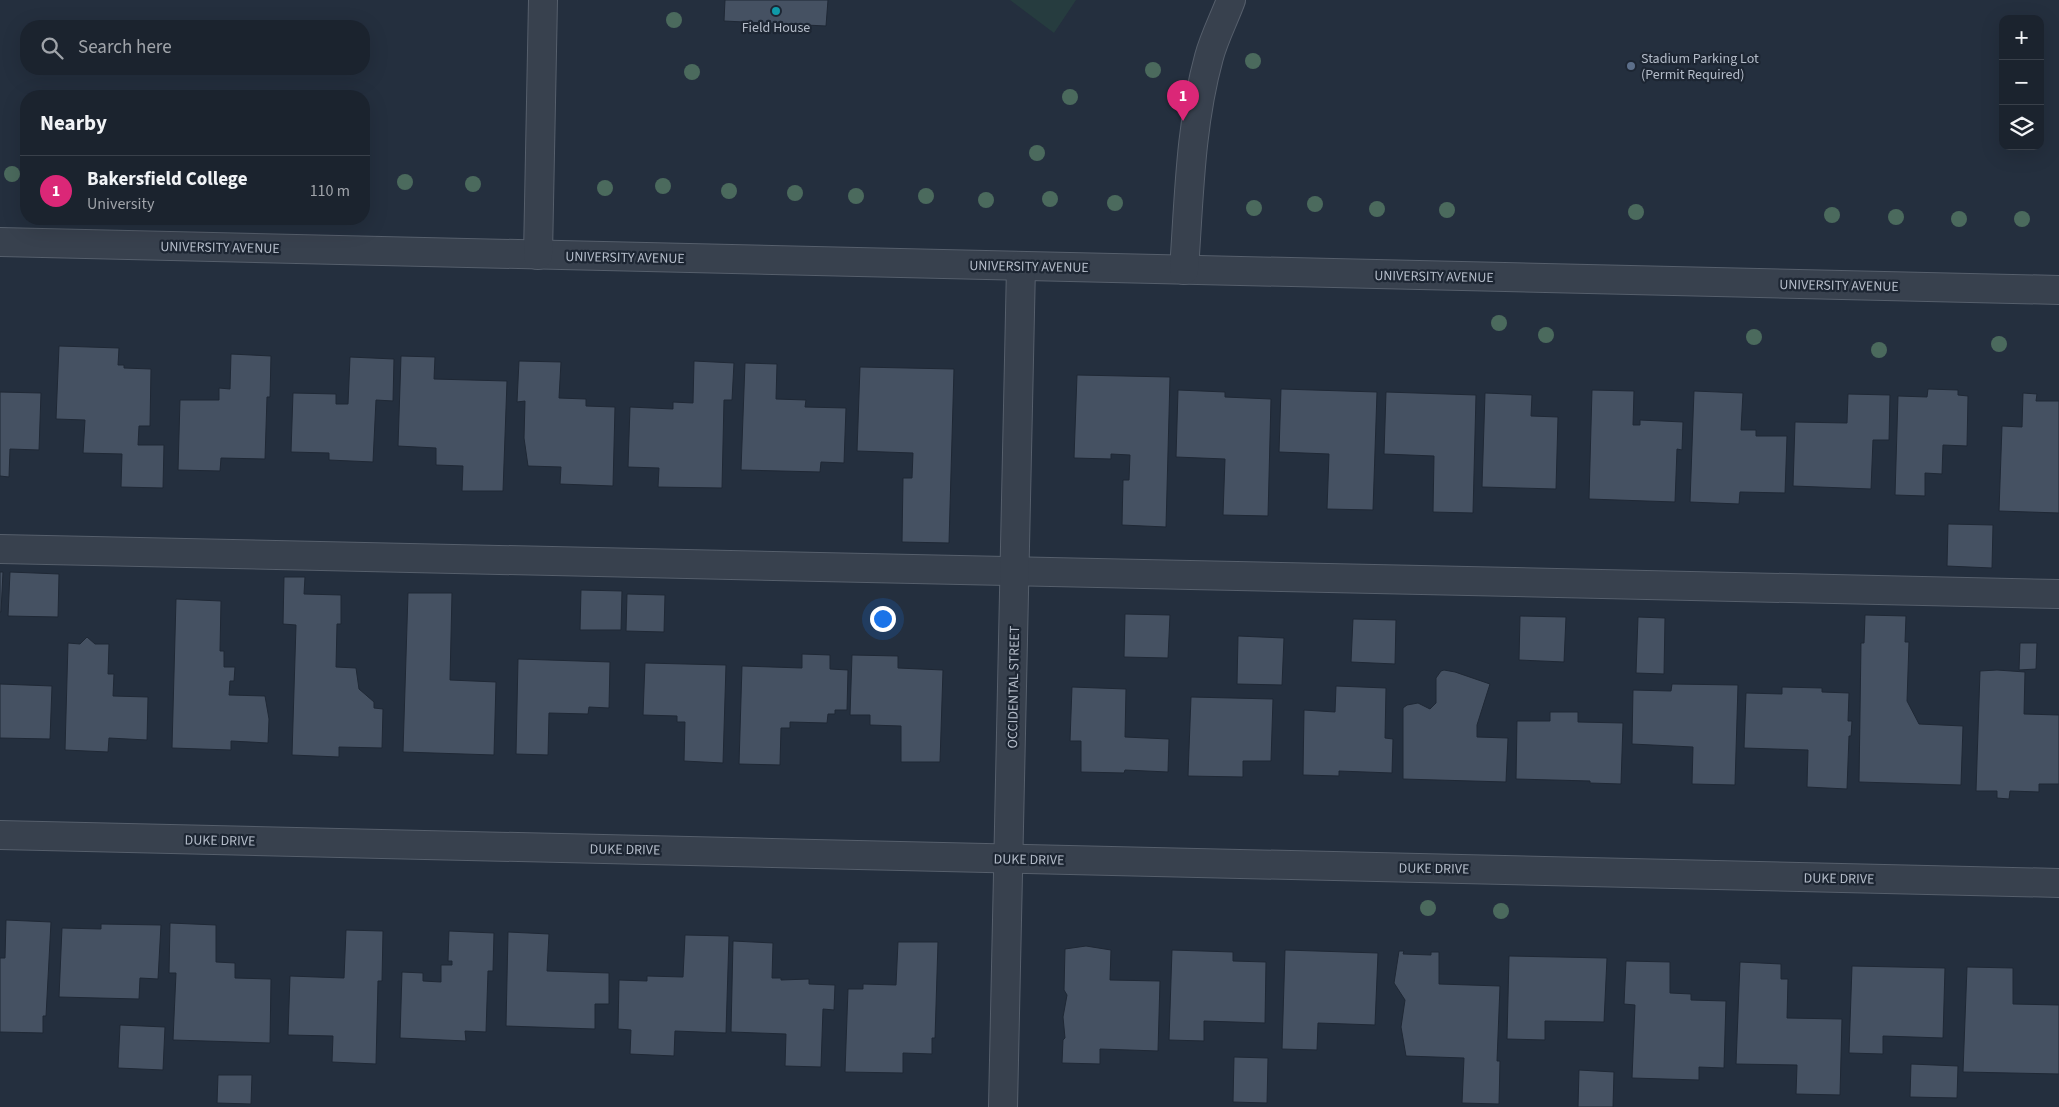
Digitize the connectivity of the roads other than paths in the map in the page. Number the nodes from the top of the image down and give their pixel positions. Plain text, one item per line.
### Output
1 (543, 0) edge
2 (1231, 0) edge
3 (0, 242) edge
4 (538, 255) junction
5 (1021, 266) junction
6 (1184, 270) junction
7 (2059, 290) edge
8 (0, 549) edge
9 (1016, 572) junction
10 (2059, 594) edge
11 (0, 834) edge
12 (1009, 858) junction
13 (2059, 883) edge
14 (1003, 1107) edge

1 - 4 street
2 - 6 street
3 - 4 street, UNIVERSITY AVENUE
4 - 5 street, UNIVERSITY AVENUE
5 - 6 street, UNIVERSITY AVENUE
5 - 9 street, OCCIDENTAL STREET
6 - 7 street, UNIVERSITY AVENUE
8 - 9 street
9 - 10 street
9 - 12 street, OCCIDENTAL STREET
11 - 12 street, DUKE DRIVE
12 - 13 street, DUKE DRIVE
12 - 14 street, OCCIDENTAL STREET

